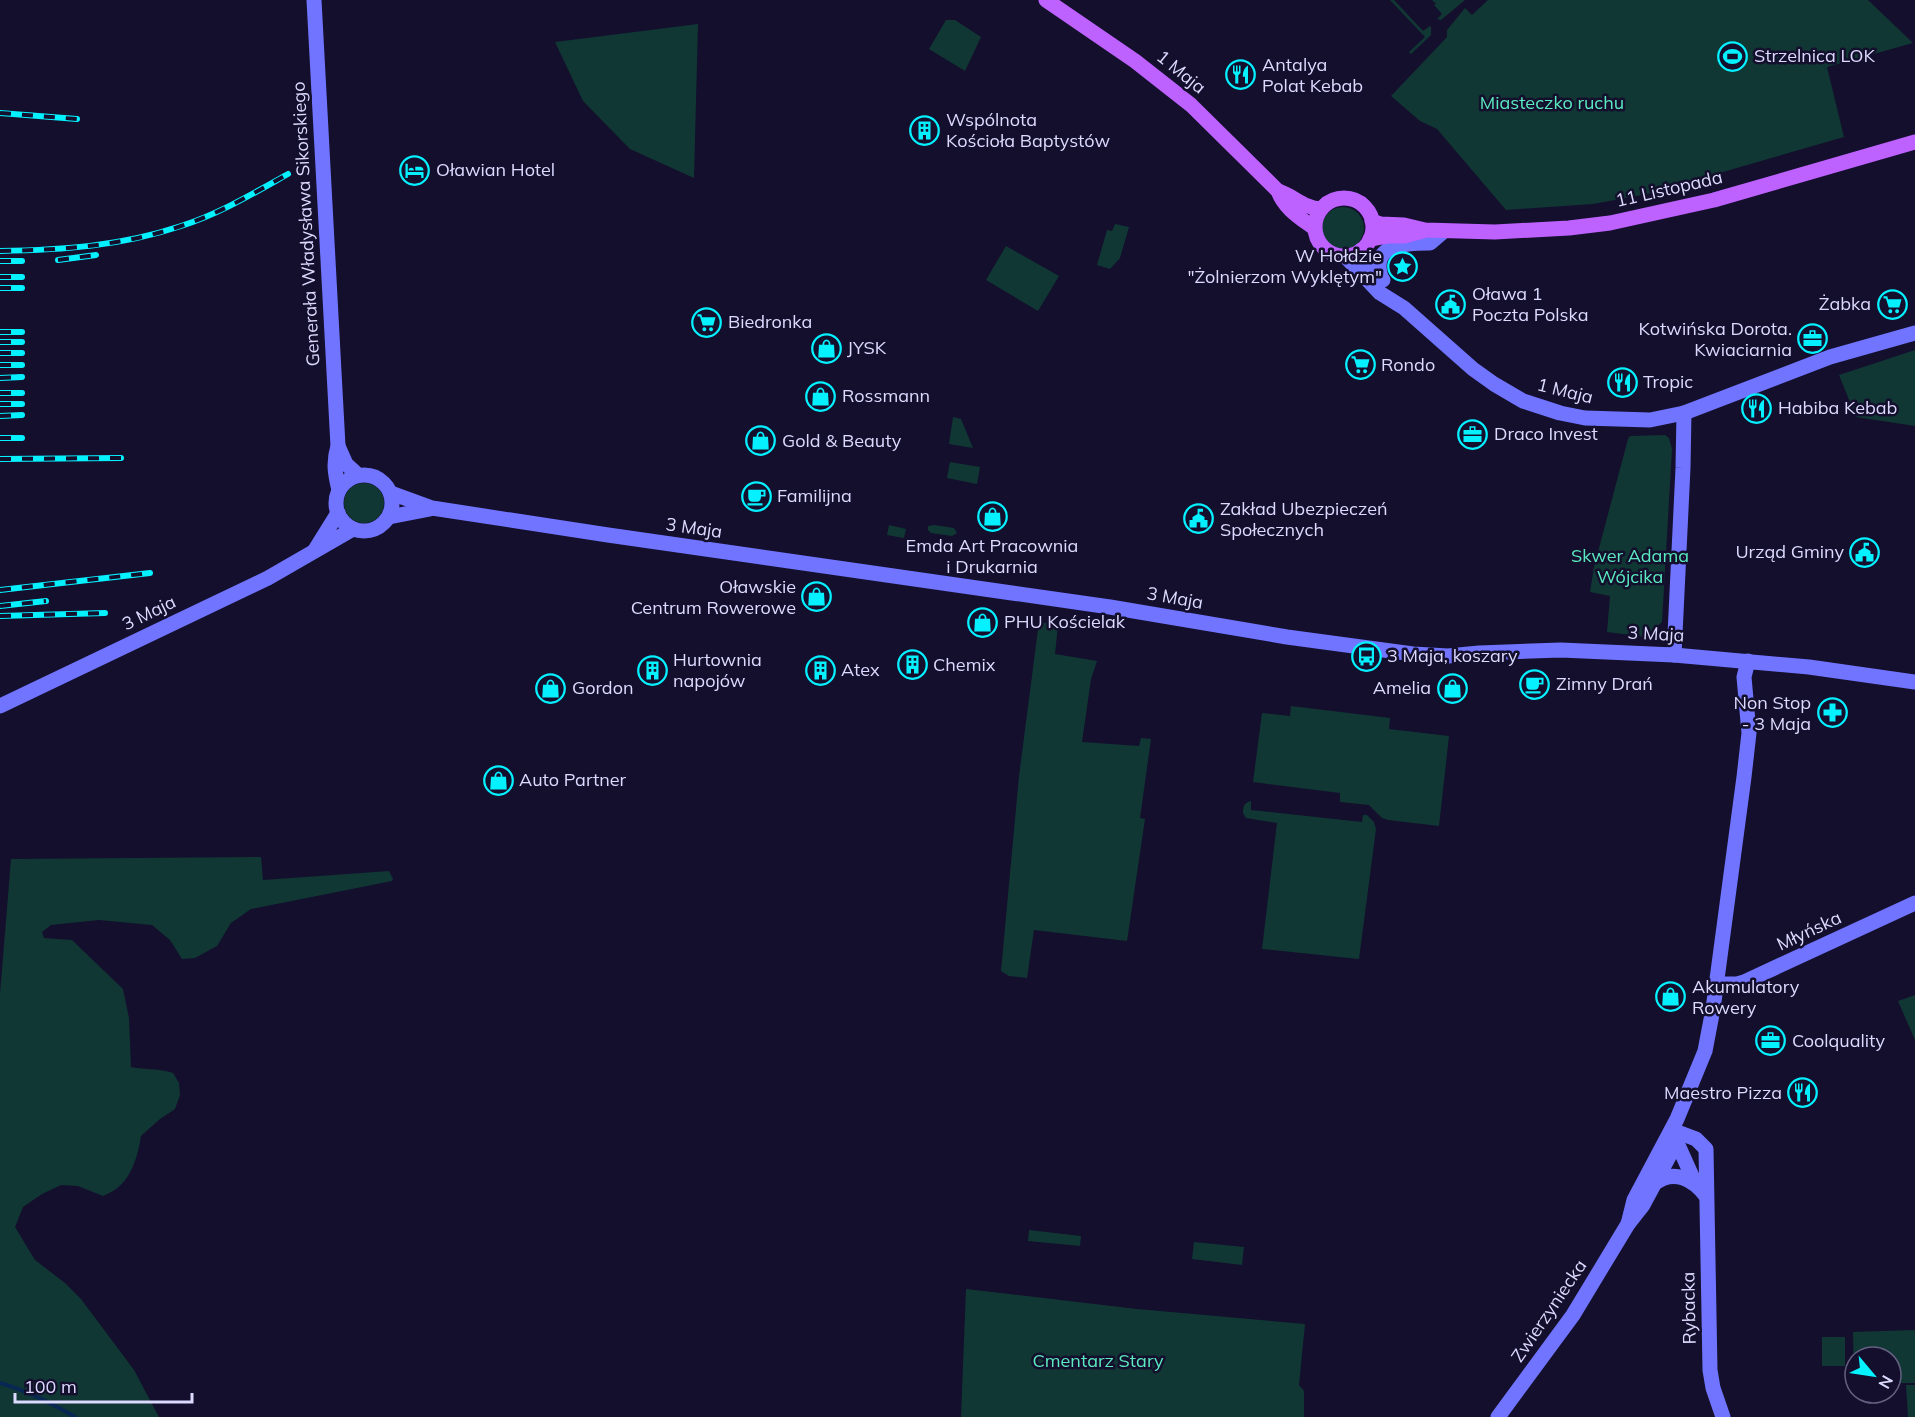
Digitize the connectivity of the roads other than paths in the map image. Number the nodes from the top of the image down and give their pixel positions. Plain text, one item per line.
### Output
1 (314, 0) edge
2 (1046, 0) edge
3 (1915, 142) edge
4 (1278, 191) junction
5 (1321, 209) junction
6 (1372, 221) junction
7 (1314, 228) junction
8 (1425, 230) junction
9 (1444, 231) junction
10 (1366, 245) junction
11 (1346, 256) junction
12 (1380, 277) junction
13 (1404, 309) junction
14 (1915, 333) edge
15 (1684, 413) junction
16 (338, 446) junction
17 (358, 476) junction
18 (339, 489) junction
19 (391, 493) junction
20 (432, 508) junction
21 (338, 513) junction
22 (389, 517) junction
23 (353, 529) junction
24 (314, 552) junction
25 (1674, 655) junction
26 (1748, 661) junction
27 (1915, 681) edge
28 (0, 706) edge
29 (1915, 903) edge
30 (1717, 984) junction
31 (1677, 1135) junction
32 (1655, 1183) junction
33 (1701, 1191) junction
34 (1628, 1224) junction
35 (1498, 1417) edge
36 (1724, 1417) edge

1 - 16 street, Generała Władysława Sikorskiego
2 - 4 main road, 1 Maja
3 - 9 main road, 11 Listopada
4 - 5 main road, 1 Maja
4 - 7 main road, 1 Maja
5 - 6 main road
5 - 7 main road
6 - 8 main road, 11 Listopada
6 - 10 main road
7 - 11 main road
8 - 9 main road, 11 Listopada
8 - 10 main road, 11 Listopada
9 - 12 street
10 - 11 main road
10 - 12 street, 1 Maja
11 - 13 street, 1 Maja
12 - 13 street, 1 Maja
13 - 15 street, 1 Maja
14 - 15 street, 1 Maja
15 - 25 street
16 - 17 street, Generała Władysława Sikorskiego
16 - 18 street, Generała Władysława Sikorskiego
17 - 18 street
17 - 19 street
18 - 21 street
19 - 20 street, 3 Maja
19 - 22 street
20 - 22 street, 3 Maja
20 - 25 street, 3 Maja
21 - 23 street
21 - 24 street, 3 Maja
22 - 23 street
23 - 24 street, 3 Maja
24 - 28 street, 3 Maja
25 - 26 street, 3 Maja
26 - 27 street, 3 Maja
26 - 30 street, Zwierzyniecka
29 - 30 street, Młyńska
30 - 31 street, Zwierzyniecka
31 - 32 street, Zwierzyniecka
31 - 33 street, Rybacka
31 - 33 street, Rybacka
31 - 34 street, Zwierzyniecka
32 - 33 street
32 - 34 street, Zwierzyniecka
33 - 36 street, Rybacka
34 - 35 street, Zwierzyniecka

